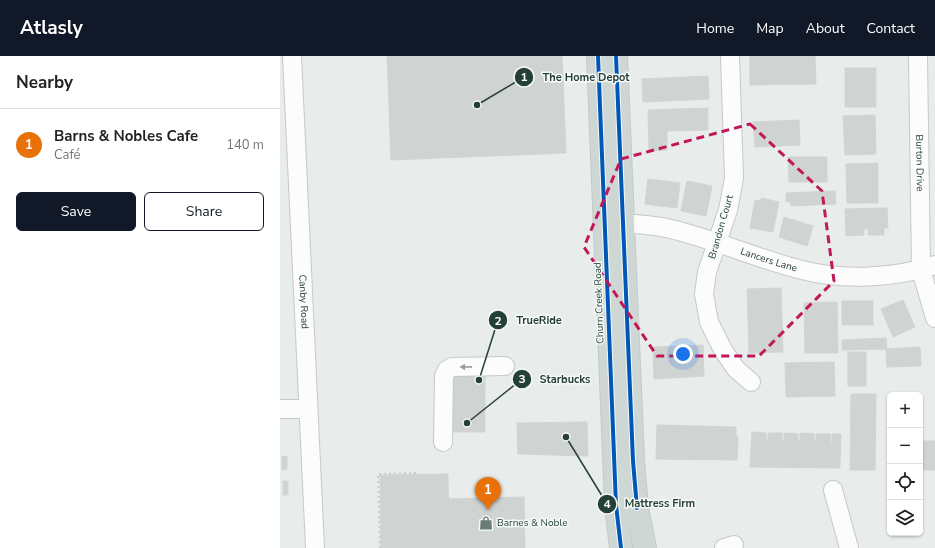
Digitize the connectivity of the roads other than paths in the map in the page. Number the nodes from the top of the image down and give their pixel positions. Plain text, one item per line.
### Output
1 (292, 56) edge
2 (598, 56) edge
3 (616, 56) edge
4 (730, 56) edge
5 (918, 56) edge
6 (288, 130) edge
7 (614, 222) junction
8 (717, 243) junction
9 (928, 268) edge
10 (935, 318) edge
11 (505, 366) dead end
12 (751, 382) dead end
13 (280, 409) edge
14 (308, 409) junction
15 (443, 442) dead end
16 (834, 490) dead end
17 (315, 548) edge
18 (621, 548) edge
19 (645, 548) edge
20 (849, 548) edge

1 - 6 street, Canby Road
2 - 7 main road, Churn Creek Road
3 - 7 main road, Churn Creek Road
4 - 8 street, Brandon Court
5 - 9 street, Burton Drive
6 - 14 street, Canby Road
7 - 8 street, Lancers Lane
7 - 18 main road, Churn Creek Road
7 - 19 main road, Churn Creek Road
8 - 9 street, Lancers Lane
8 - 12 street, Brandon Court
9 - 10 street, Burton Drive
11 -> 15 street
13 - 14 street
14 - 17 street, Canby Road
16 - 20 street

